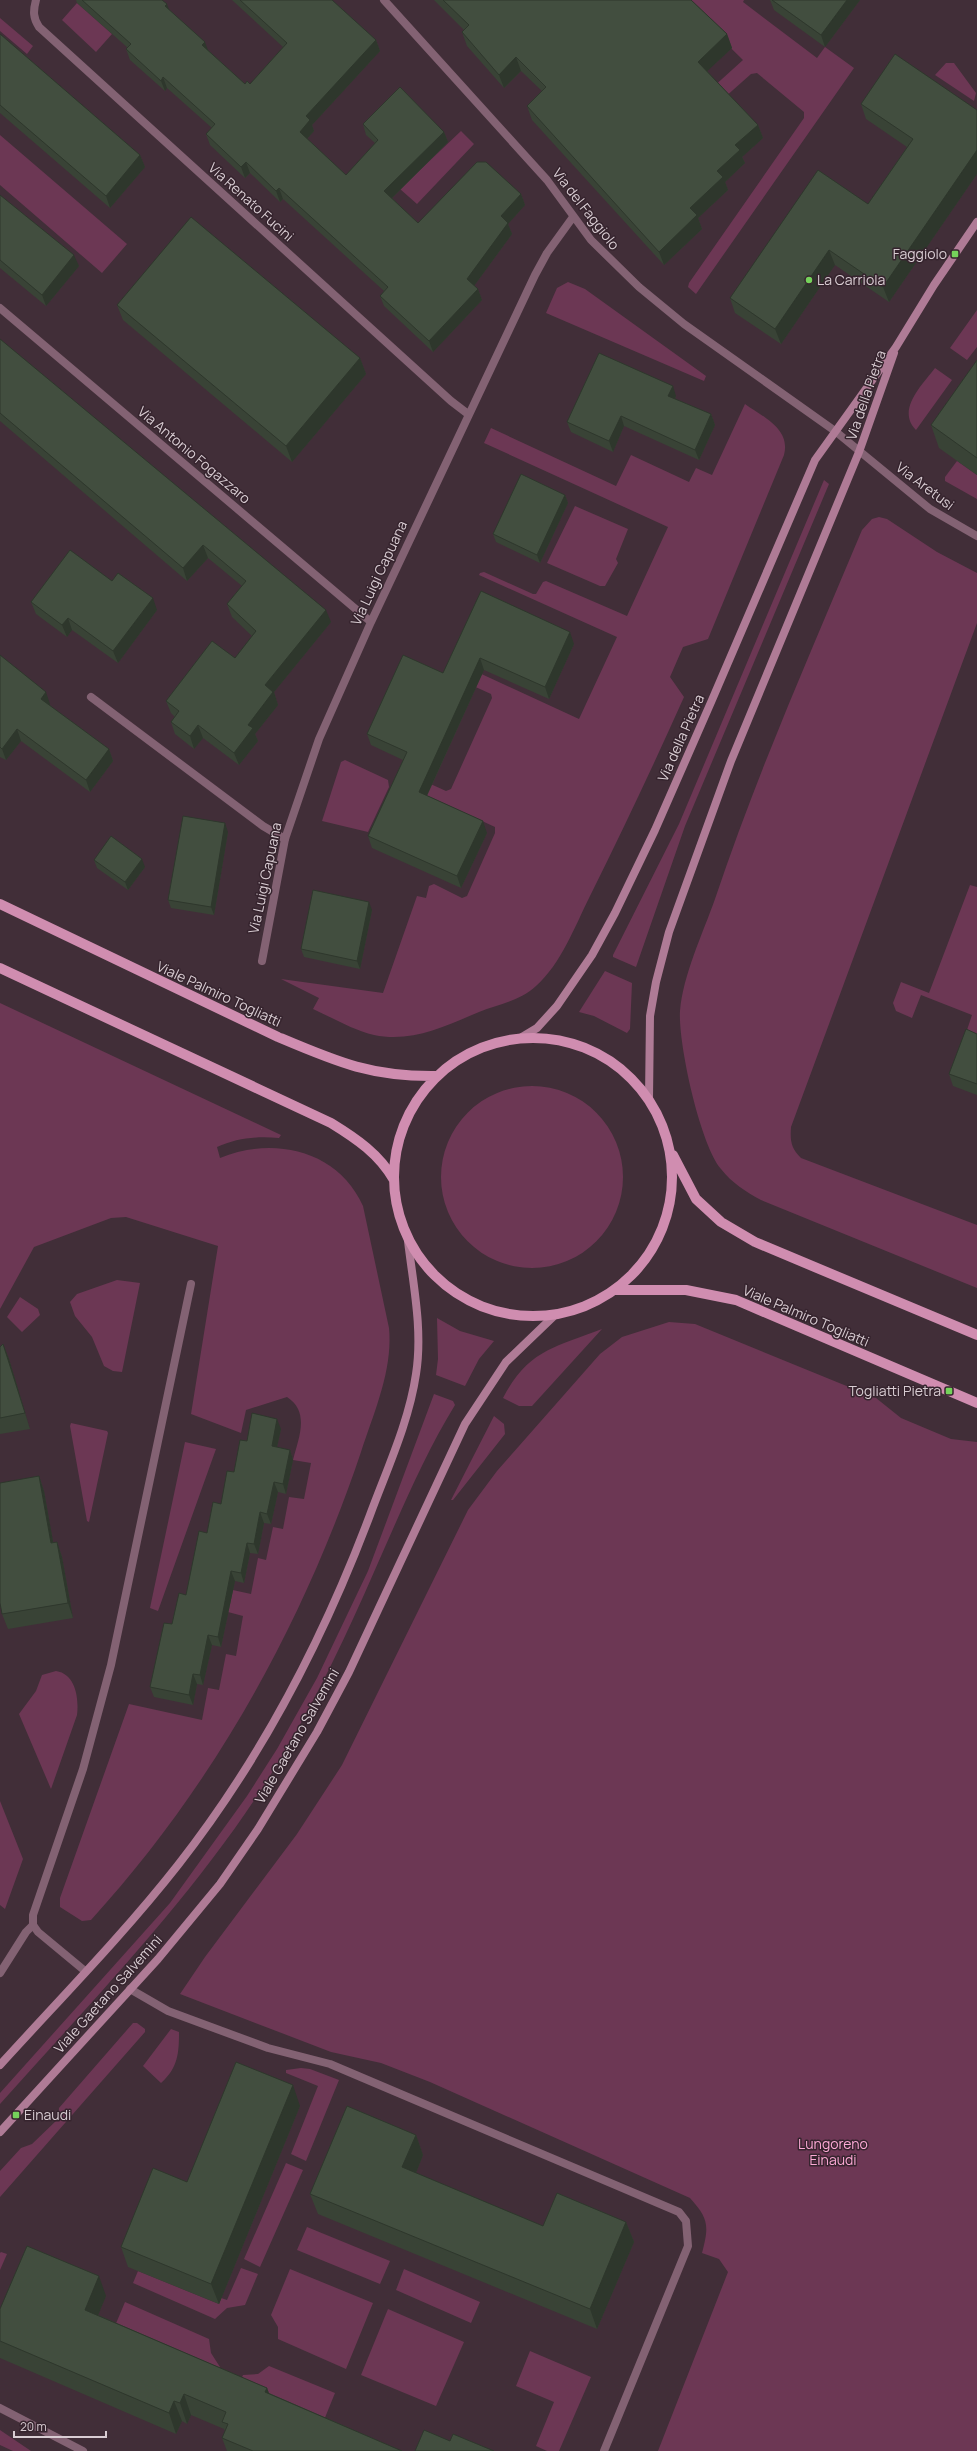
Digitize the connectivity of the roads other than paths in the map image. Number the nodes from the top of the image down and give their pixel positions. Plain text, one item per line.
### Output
1 (36, 0) edge
2 (384, 0) edge
3 (573, 218) junction
4 (977, 222) edge
5 (0, 308) edge
6 (896, 347) junction
7 (468, 414) junction
8 (834, 431) junction
9 (859, 452) junction
10 (977, 536) edge
11 (371, 622) junction
12 (91, 697) dead end
13 (285, 839) junction
14 (0, 904) edge
15 (262, 961) dead end
16 (0, 968) edge
17 (522, 1037) junction
18 (437, 1076) junction
19 (649, 1098) junction
20 (671, 1151) junction
21 (394, 1180) junction
22 (408, 1241) junction
23 (191, 1284) dead end
24 (616, 1290) junction
25 (556, 1314) junction
26 (977, 1335) edge
27 (977, 1403) edge
28 (33, 1925) junction
29 (86, 1971) junction
30 (0, 1974) edge
31 (130, 1989) junction
32 (0, 2066) edge
33 (0, 2132) edge
34 (0, 2408) edge
35 (83, 2451) edge
36 (604, 2451) edge

1 - 7 street, Via Renato Fucini
2 - 3 street, Via del Faggiolo
3 - 7 street, Via Luigi Capuana
3 - 8 street, Via del Faggiolo
4 - 6 main road, Via della Pietra
5 - 11 street, Via Antonio Fogazzaro
6 - 8 main road, Via della Pietra
6 - 9 main road, Via della Pietra
7 - 11 street, Via Luigi Capuana
8 - 9 street, Via della Pietra
8 - 17 main road, Via della Pietra
9 - 10 street, Via Aretusi
9 - 19 main road, Via della Pietra
11 - 13 street, Via Luigi Capuana
12 - 13 street
13 - 15 street, Via Luigi Capuana
14 - 18 main road, Viale Palmiro Togliatti
16 - 21 main road
17 - 18 main road
17 - 19 main road
18 - 21 main road
19 - 20 main road
20 - 24 main road
20 - 26 main road
21 - 22 main road
22 - 25 main road
22 - 29 main road, Viale Gaetano Salvemini
23 - 28 street
24 - 25 main road
24 - 27 main road, Viale Palmiro Togliatti
25 - 31 main road, Viale Gaetano Salvemini
28 - 29 street
28 - 30 street
29 - 32 main road, Viale Gaetano Salvemini
31 - 33 main road, Viale Gaetano Salvemini
31 - 36 street
34 - 35 street

